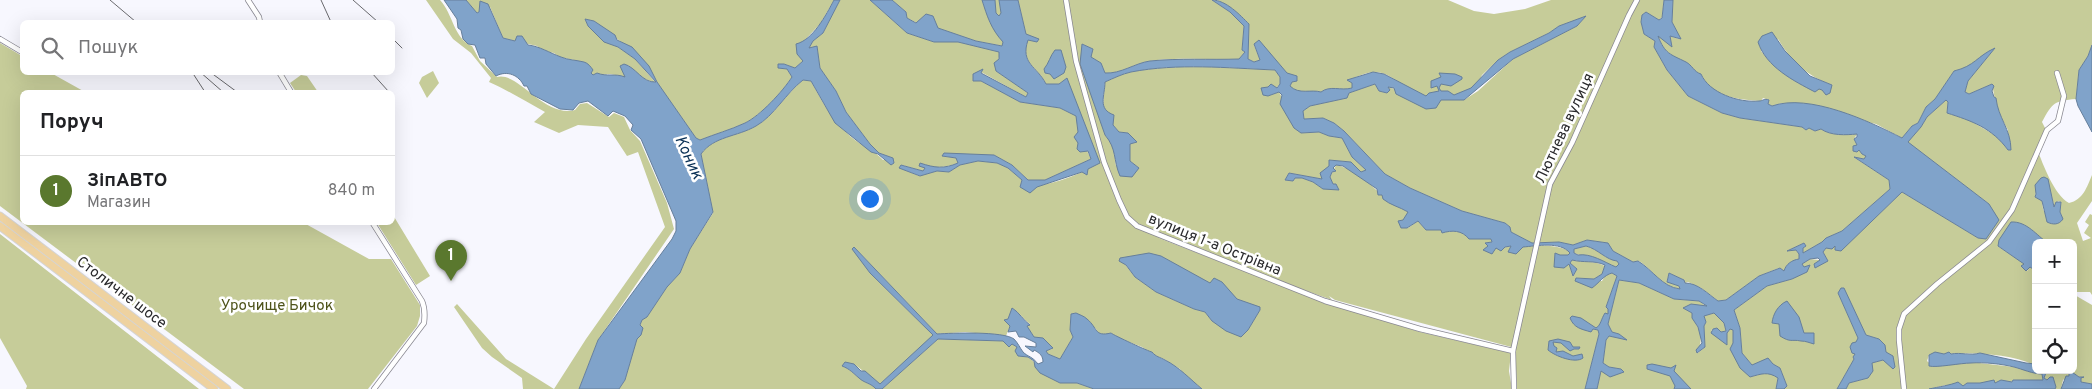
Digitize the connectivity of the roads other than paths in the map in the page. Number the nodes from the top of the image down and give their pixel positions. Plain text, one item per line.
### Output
1 (248, 0) edge
2 (1066, 0) edge
3 (1637, 0) edge
4 (260, 20) edge
5 (0, 40) edge
6 (20, 51) edge
7 (2058, 73) dead end
8 (281, 75) edge
9 (290, 90) edge
10 (0, 216) edge
11 (374, 225) edge
12 (0, 226) edge
13 (1513, 351) junction
14 (214, 389) edge
15 (227, 389) edge
16 (374, 389) edge
17 (1514, 389) edge
18 (1904, 389) edge

1 - 4 street
2 - 13 street, вулиця 1-а Острівна
3 - 13 street, Лютнева вулиця
5 - 6 street
7 - 18 street
8 - 9 street
10 - 15 highway, Столичне шосе
11 - 16 street
12 - 14 highway, Столичне шосе
13 - 17 street, Лютнева вулиця

